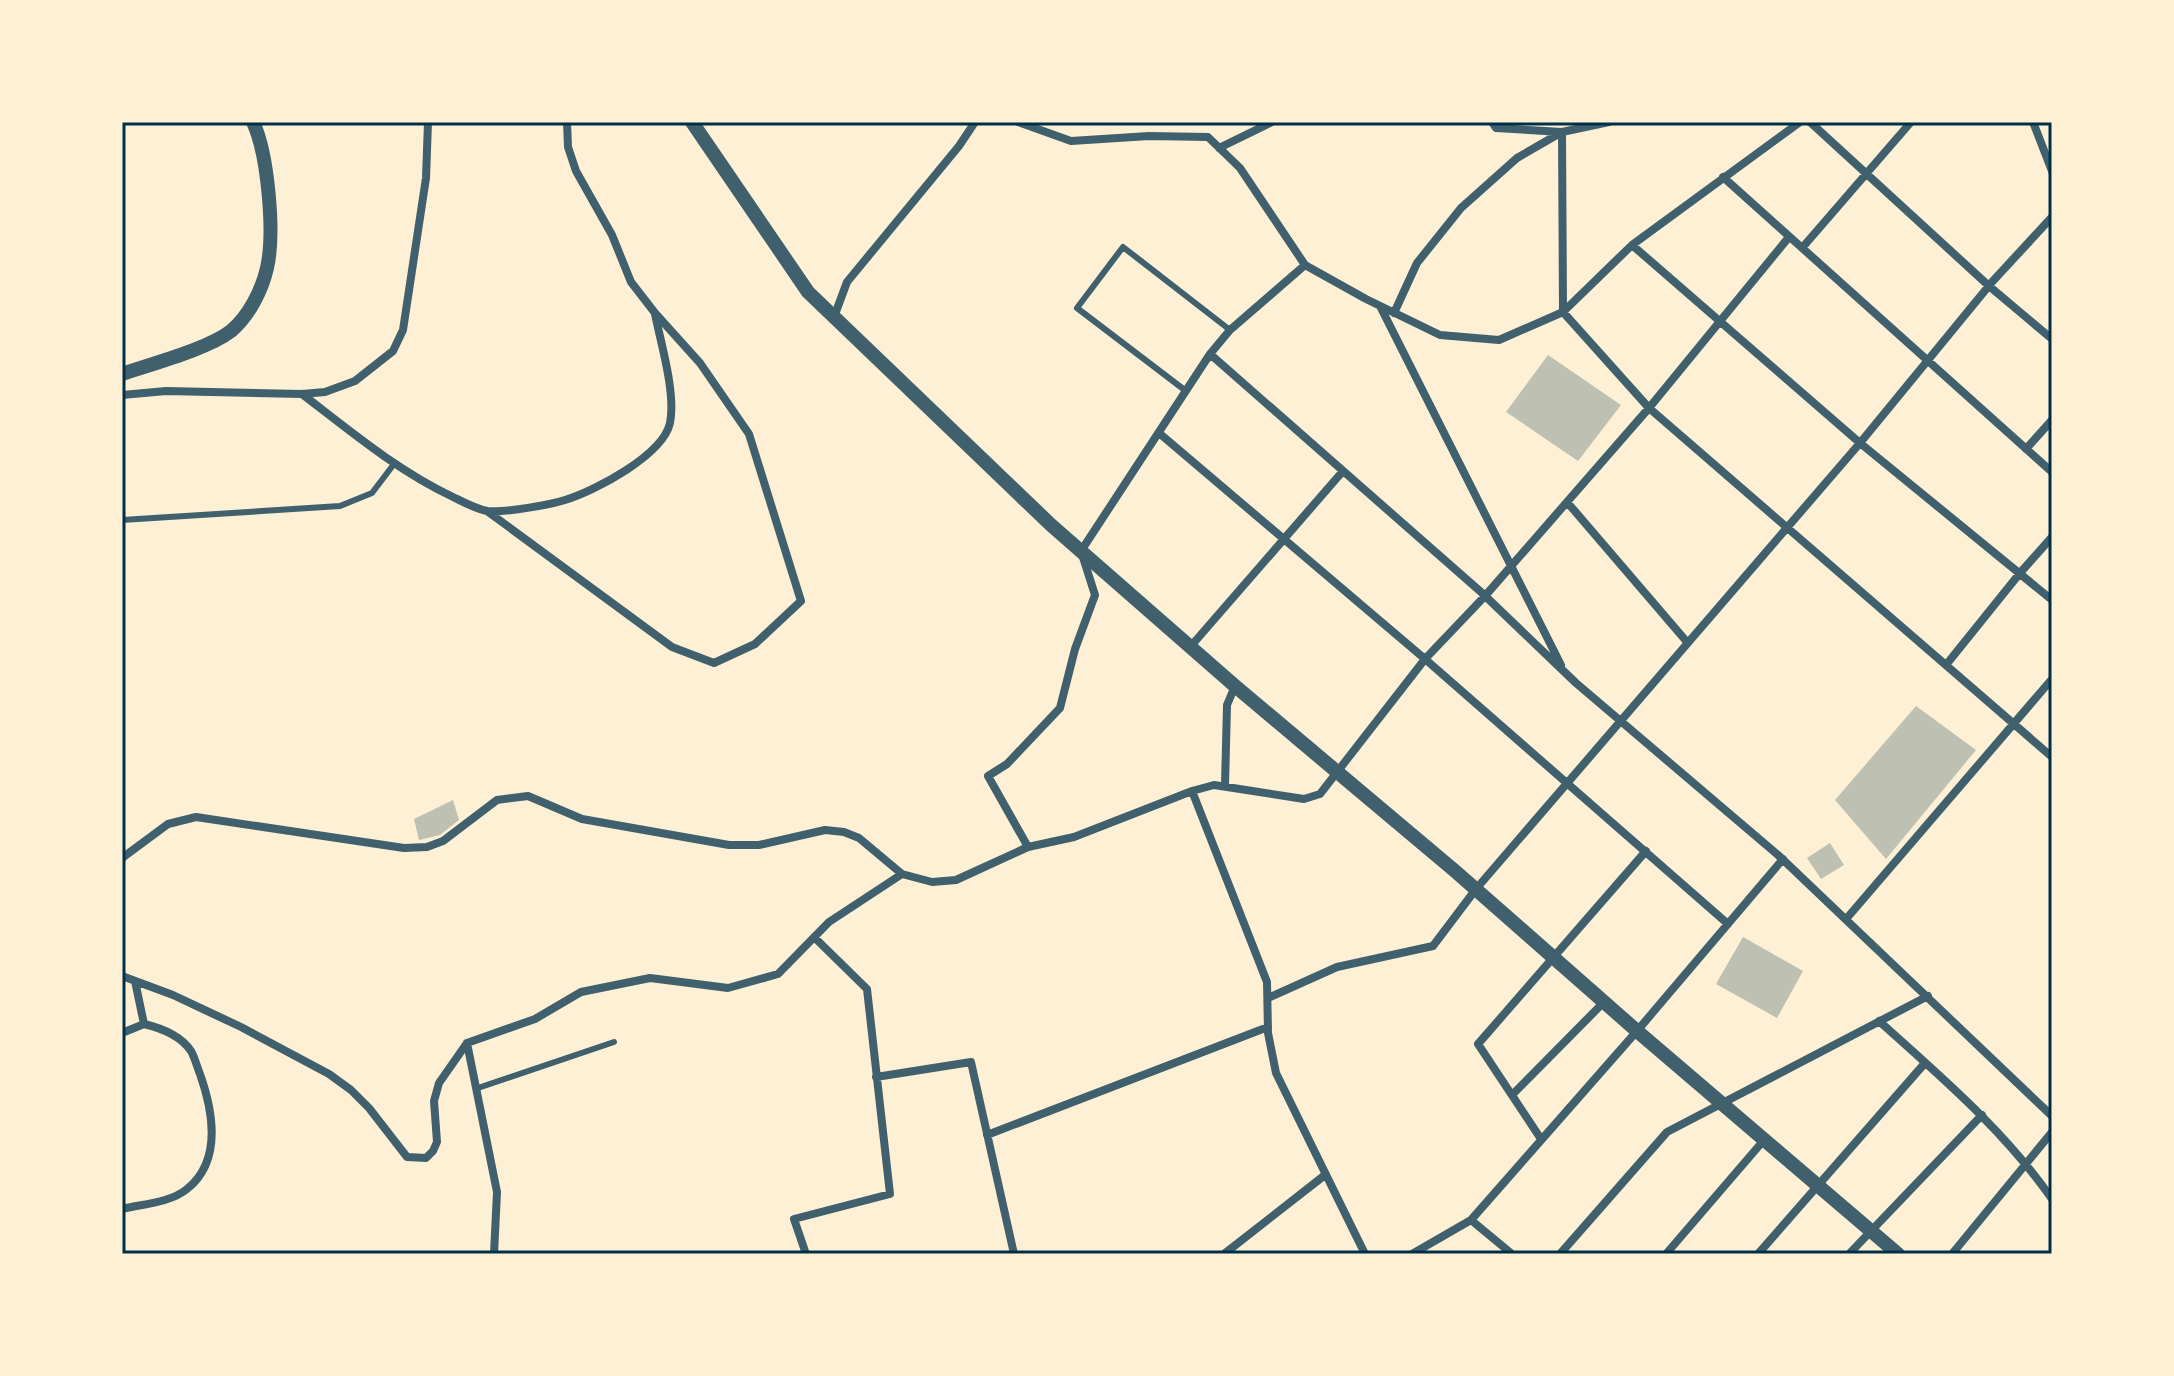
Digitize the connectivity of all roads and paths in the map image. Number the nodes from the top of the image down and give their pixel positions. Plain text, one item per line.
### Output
1 (253, 122) edge
2 (428, 122) edge
3 (567, 122) edge
4 (692, 122) edge
5 (975, 122) edge
6 (1018, 122) edge
7 (1272, 122) edge
8 (1492, 122) edge
9 (1609, 122) edge
10 (1800, 122) edge
11 (1810, 122) edge
12 (1911, 122) edge
13 (2033, 122) edge
14 (1562, 132) junction
15 (1219, 148) junction
16 (2052, 171) edge
17 (1865, 175) junction
18 (1723, 177) junction
19 (2052, 217) edge
20 (1789, 237) junction
21 (1632, 245) junction
22 (1802, 248) junction
23 (1305, 265) junction
24 (1989, 286) junction
25 (1380, 306) junction
26 (1563, 312) junction
27 (655, 313) junction
28 (1394, 313) junction
29 (834, 317) junction
30 (1720, 322) junction
31 (1230, 330) junction
32 (2052, 339) edge
33 (1210, 354) junction
34 (1926, 360) junction
35 (122, 374) edge
36 (1186, 391) junction
37 (302, 394) junction
38 (122, 395) edge
39 (1649, 408) junction
40 (2052, 420) edge
41 (1159, 433) junction
42 (1860, 443) junction
43 (2026, 449) junction
44 (394, 464) junction
45 (1343, 471) junction
46 (2052, 472) edge
47 (1567, 502) junction
48 (487, 511) junction
49 (122, 520) edge
50 (1786, 526) junction
51 (2052, 537) edge
52 (1285, 539) junction
53 (1081, 551) junction
54 (1511, 566) junction
55 (2020, 573) junction
56 (1485, 596) junction
57 (2052, 600) edge
58 (1687, 642) junction
59 (1191, 646) junction
60 (1425, 659) junction
61 (1946, 665) junction
62 (1565, 672) junction
63 (2052, 679) edge
64 (1235, 686) junction
65 (1621, 721) junction
66 (2015, 724) junction
67 (2052, 757) edge
68 (1338, 772) junction
69 (1568, 782) junction
70 (1225, 785) junction
71 (1192, 791) junction
72 (1028, 847) junction
73 (1646, 851) junction
74 (122, 858) edge
75 (1783, 859) junction
76 (902, 874) junction
77 (1476, 889) junction
78 (1847, 918) junction
79 (1728, 924) junction
80 (814, 937) junction
81 (1554, 958) junction
82 (122, 976) edge
83 (135, 981) junction
84 (1928, 996) junction
85 (1268, 998) junction
86 (1604, 1002) junction
87 (1879, 1021) junction
88 (144, 1024) junction
89 (1268, 1027) junction
90 (1637, 1031) junction
91 (122, 1033) edge
92 (614, 1042) dead end
93 (467, 1043) junction
94 (1925, 1063) junction
95 (876, 1077) junction
96 (478, 1088) junction
97 (1512, 1095) junction
98 (1721, 1103) junction
99 (1982, 1115) junction
100 (2052, 1116) edge
101 (2052, 1132) edge
102 (987, 1135) junction
103 (1541, 1139) junction
104 (1764, 1140) junction
105 (2028, 1164) junction
106 (1325, 1175) junction
107 (1817, 1185) junction
108 (2052, 1199) edge
109 (122, 1209) edge
110 (1471, 1220) junction
111 (1870, 1230) junction
112 (494, 1254) edge
113 (806, 1254) edge
114 (1014, 1254) edge
115 (1224, 1254) edge
116 (1365, 1254) edge
117 (1412, 1254) edge
118 (1512, 1254) edge
119 (1560, 1254) edge
120 (1666, 1254) edge
121 (1758, 1254) edge
122 (1849, 1254) edge
123 (1898, 1254) edge
124 (1952, 1254) edge

1 - 35 street
2 - 37 street
3 - 27 street
4 - 29 street
5 - 29 street
6 - 15 street
7 - 15 street
8 - 14 street
9 - 14 street
10 - 18 street
11 - 17 street
12 - 17 street
13 - 16 street
14 - 26 street
14 - 28 street
15 - 23 street
17 - 22 street
17 - 24 street
18 - 20 street
18 - 21 street
19 - 24 street
20 - 22 street
20 - 30 street
21 - 26 street
21 - 30 street
22 - 34 street
23 - 25 street
23 - 31 street
24 - 32 street
24 - 34 street
25 - 28 street
25 - 54 street
26 - 28 street
26 - 39 street
27 - 48 street
27 - 48 street
29 - 53 street
30 - 39 street
30 - 42 street
31 - 33 street
31 - 36 lane
33 - 36 street
33 - 45 street
34 - 42 street
34 - 43 street
36 - 41 street
37 - 38 street
37 - 44 street
39 - 47 street
39 - 50 street
40 - 43 street
41 - 52 street
41 - 53 street
42 - 50 street
42 - 55 street
43 - 46 street
44 - 48 street
44 - 49 lane
45 - 52 street
45 - 56 street
47 - 54 street
47 - 58 street
50 - 58 street
50 - 61 street
51 - 55 street
52 - 59 street
52 - 60 street
53 - 59 street
53 - 72 street
54 - 56 street
54 - 62 street
55 - 57 street
55 - 61 street
56 - 60 street
56 - 62 street
58 - 65 street
59 - 64 street
60 - 68 street
60 - 69 street
61 - 66 street
62 - 65 street
63 - 66 street
64 - 68 street
64 - 70 street
65 - 69 street
65 - 75 street
66 - 67 street
66 - 78 street
68 - 70 street
68 - 77 street
69 - 73 street
69 - 77 street
70 - 71 street
71 - 72 street
71 - 85 street
72 - 76 street
73 - 79 street
73 - 81 street
74 - 76 street
75 - 78 street
75 - 79 street
76 - 80 street
77 - 81 street
77 - 85 street
78 - 84 street
79 - 90 street
80 - 93 street
80 - 95 street
81 - 86 street
81 - 97 street
82 - 83 street
83 - 88 street
83 - 93 street
84 - 87 street
84 - 100 street
85 - 89 street
86 - 90 street
86 - 97 street
87 - 94 street
87 - 98 street
88 - 91 street
88 - 109 street
89 - 102 street
89 - 106 street
90 - 98 street
90 - 103 street
92 - 96 lane
93 - 96 street
94 - 99 street
94 - 107 street
95 - 102 street
95 - 113 street
96 - 112 street
97 - 103 street
98 - 104 street
98 - 119 street
99 - 105 street
99 - 111 street
101 - 105 street
102 - 114 street
103 - 110 street
104 - 107 street
104 - 120 street
105 - 108 street
105 - 124 street
106 - 115 street
106 - 116 street
107 - 111 street
107 - 121 street
110 - 117 street
110 - 118 street
111 - 122 street
111 - 123 street

